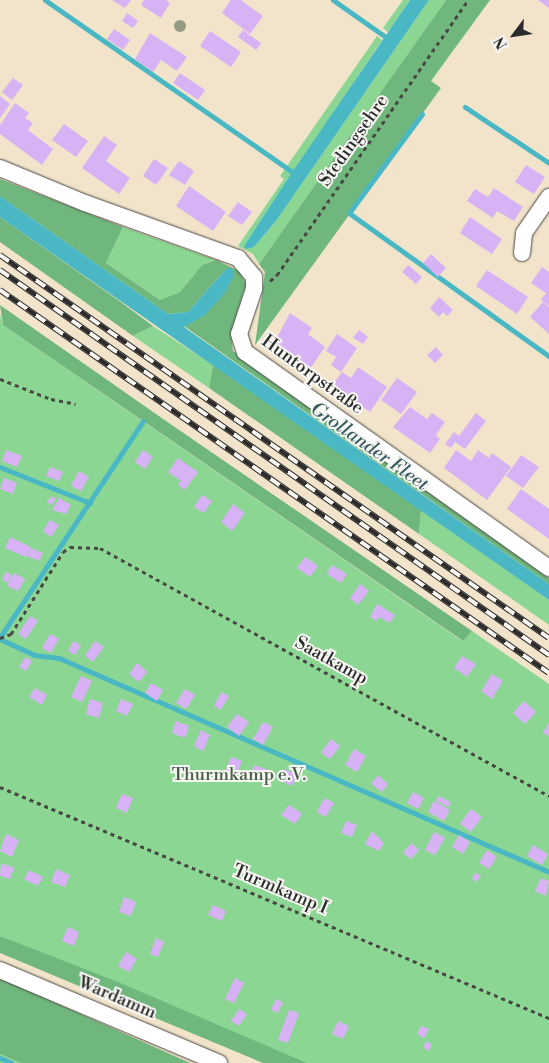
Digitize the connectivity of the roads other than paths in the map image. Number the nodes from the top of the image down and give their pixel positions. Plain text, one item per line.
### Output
1 (0, 168) edge
2 (549, 197) edge
3 (522, 253) dead end
4 (549, 568) edge
5 (0, 970) edge
6 (219, 1063) edge

1 - 4 street, Huntorpstraße
2 - 3 street
5 - 6 street, Wardamm

